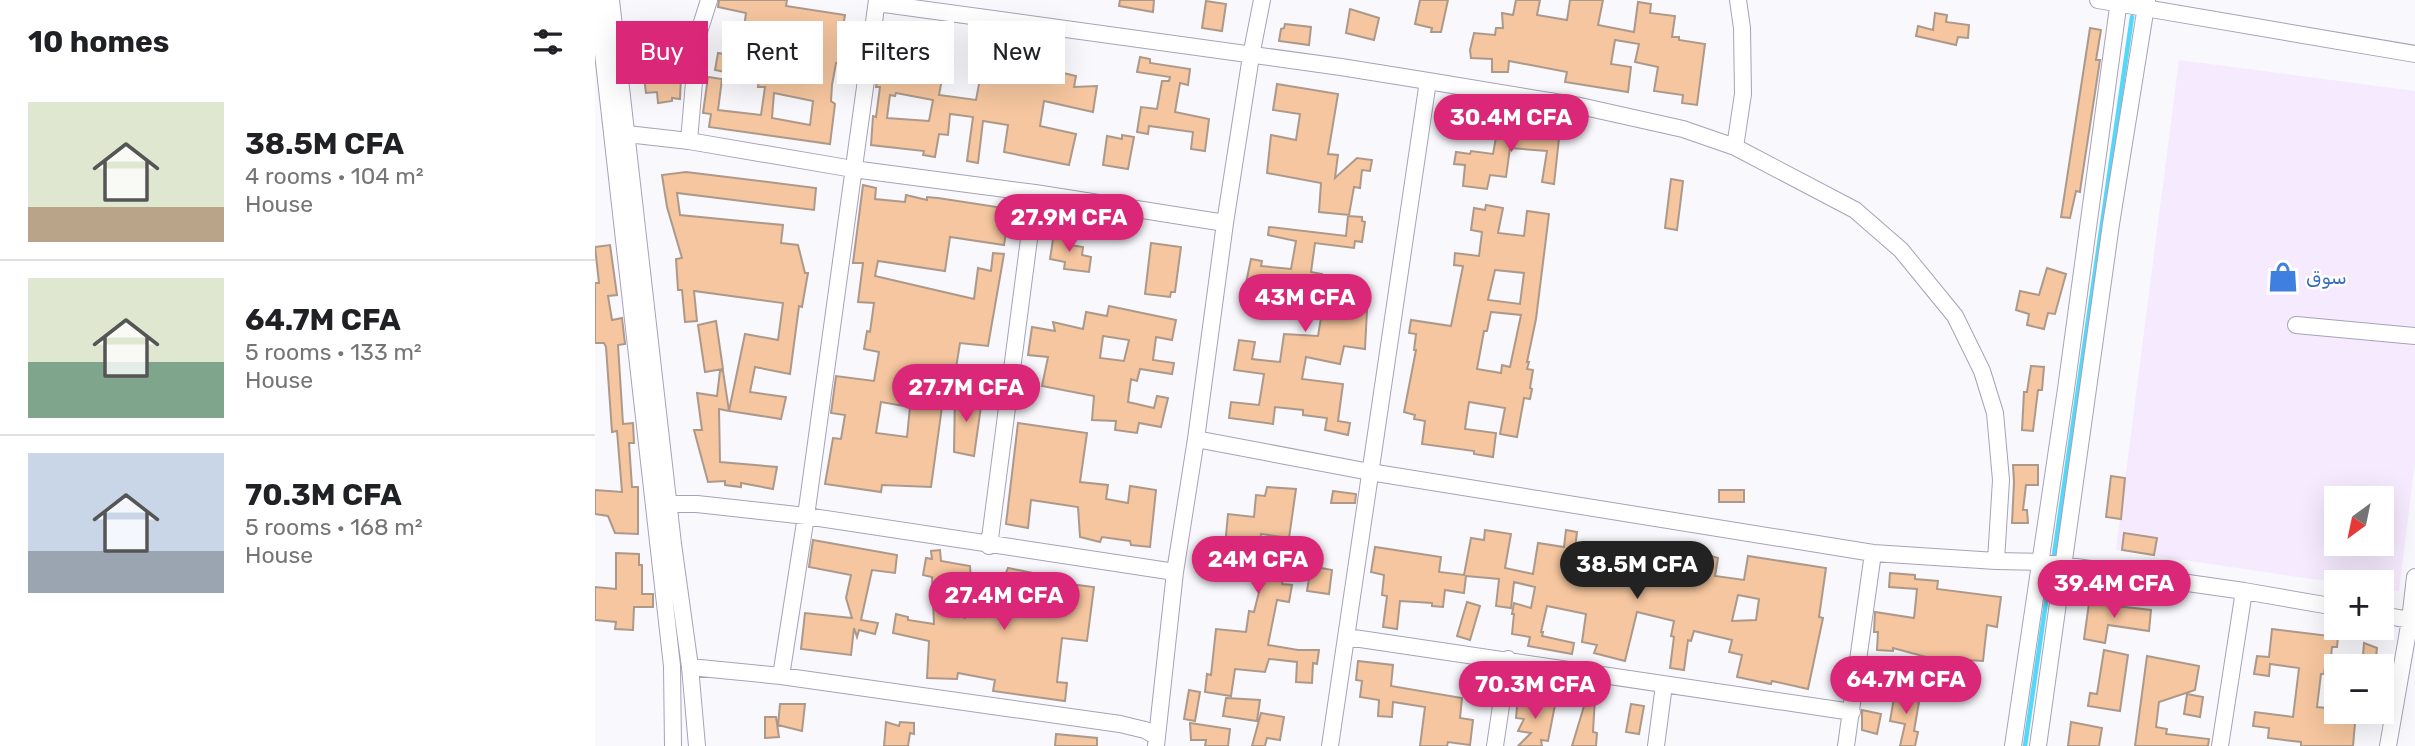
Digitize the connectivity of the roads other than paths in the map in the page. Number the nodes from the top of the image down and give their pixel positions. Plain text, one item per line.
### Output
1 (597, 0) edge
2 (611, 0) edge
3 (709, 0) edge
4 (1262, 0) edge
5 (1738, 0) edge
6 (2098, 0) edge
7 (877, 1) edge
8 (2119, 2) edge
9 (2146, 4) edge
10 (2415, 54) edge
11 (1251, 56) junction
12 (600, 72) edge
13 (1428, 81) junction
14 (627, 134) junction
15 (689, 141) junction
16 (1735, 147) junction
17 (853, 169) junction
18 (1035, 193) junction
19 (1225, 223) junction
20 (2296, 324) dead end
21 (2415, 336) edge
22 (1196, 439) junction
23 (1370, 472) junction
24 (653, 504) junction
25 (669, 504) junction
26 (806, 516) junction
27 (989, 545) junction
28 (1873, 553) junction
29 (1996, 561) junction
30 (2041, 562) junction
31 (2065, 565) junction
32 (1175, 572) junction
33 (2415, 577) edge
34 (2243, 591) junction
35 (2324, 605) edge
36 (2394, 617) edge
37 (2412, 620) edge
38 (1347, 636) junction
39 (1508, 659) junction
40 (690, 667) junction
41 (781, 676) junction
42 (1664, 685) junction
43 (1852, 712) junction
44 (1156, 742) edge
45 (673, 746) edge
46 (697, 746) edge
47 (1330, 746) edge
48 (1495, 746) edge
49 (1656, 746) edge
50 (1846, 746) edge
51 (2013, 746) edge
52 (2038, 746) edge
53 (2220, 746) edge
54 (2388, 746) edge

1 - 12 street
2 - 14 street
3 - 15 street
4 - 11 street
5 - 16 street
6 - 8 street
7 - 11 street
7 - 17 street
8 - 9 street
8 - 30 street
9 - 10 street
9 - 31 street
11 - 13 street
11 - 19 street
12 - 24 street
13 - 16 street
13 - 23 street
14 - 15 street
14 - 25 street
15 - 17 street
16 - 29 street
17 - 18 street
17 - 26 street
18 - 19 street
18 - 27 street
19 - 22 street
20 - 21 street
22 - 23 street
22 - 32 street
23 - 28 street
23 - 38 street
24 - 25 street
24 - 45 street
25 - 26 street
25 - 40 street
26 - 27 street
26 - 41 street
27 - 32 street
28 - 29 street
28 - 43 street
29 - 30 street
30 - 31 street
30 - 51 street
31 - 34 street
31 - 52 street
32 - 44 street
33 - 37 street
34 - 35 street
34 - 53 street
36 - 37 street
37 - 54 street
38 - 39 street
38 - 47 street
39 - 42 street
39 - 48 street
40 - 41 street
40 - 46 street
41 - 44 street
42 - 43 street
42 - 49 street
43 - 50 street

